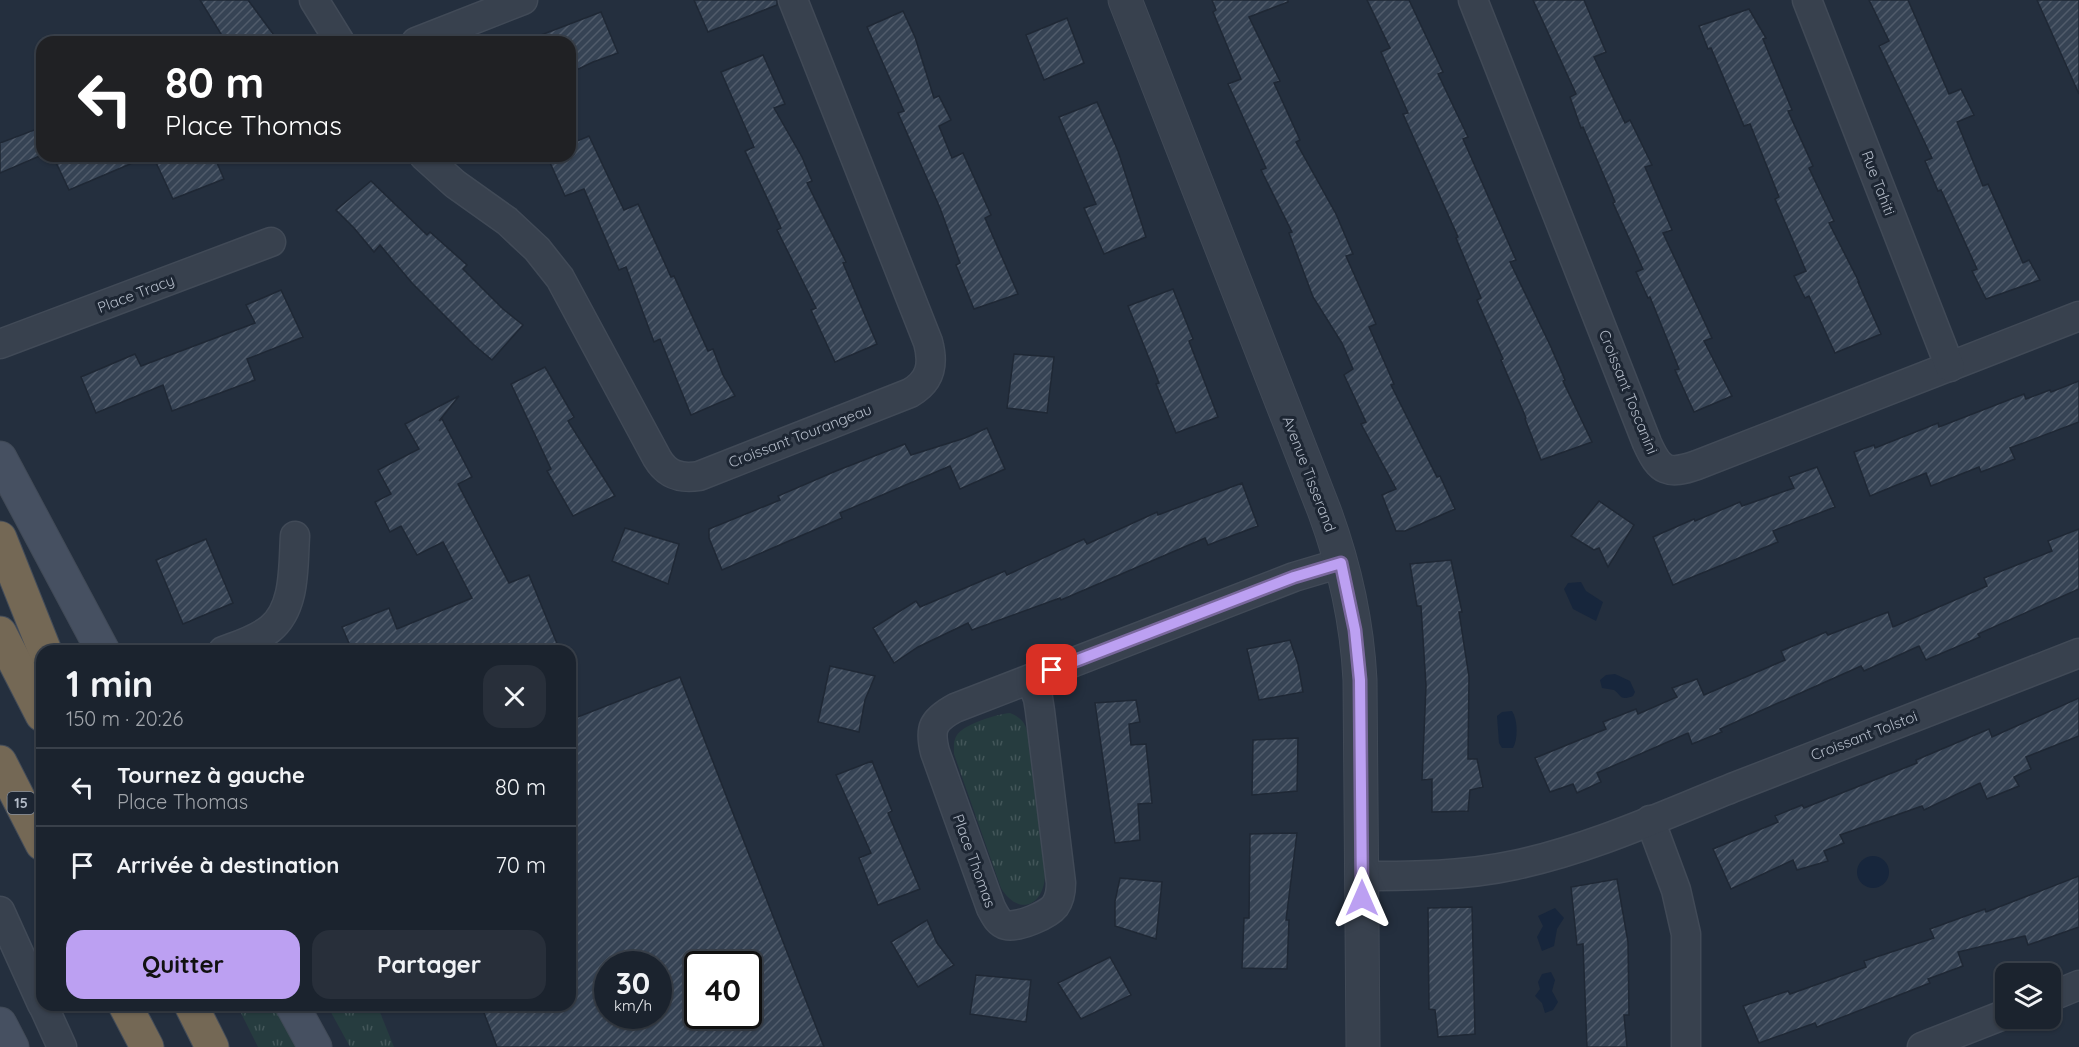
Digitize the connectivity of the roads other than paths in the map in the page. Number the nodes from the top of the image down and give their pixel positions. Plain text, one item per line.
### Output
1 (314, 0) edge
2 (523, 0) edge
3 (793, 0) edge
4 (1125, 0) edge
5 (1473, 0) edge
6 (1807, 0) edge
7 (336, 36) edge
8 (431, 36) edge
9 (431, 162) edge
10 (271, 243) dead end
11 (2079, 316) edge
12 (0, 344) edge
13 (1950, 367) junction
14 (0, 458) edge
15 (295, 536) dead end
16 (0, 538) edge
17 (1341, 563) junction
18 (0, 633) edge
19 (43, 645) edge
20 (100, 645) edge
21 (238, 645) edge
22 (2079, 653) edge
23 (1030, 679) junction
24 (36, 703) edge
25 (0, 762) edge
26 (1650, 820) junction
27 (36, 832) edge
28 (1362, 876) junction
29 (0, 911) edge
30 (2079, 986) edge
31 (36, 991) edge
32 (2061, 993) edge
33 (45, 1011) edge
34 (128, 1011) edge
35 (194, 1011) edge
36 (295, 1011) edge
37 (1995, 1018) edge
38 (0, 1024) edge
39 (12, 1047) edge
40 (62, 1047) edge
41 (147, 1047) edge
42 (212, 1047) edge
43 (315, 1047) edge
44 (1363, 1047) edge
45 (1686, 1047) edge
46 (1922, 1047) edge

1 - 7 street
2 - 8 street
3 - 9 street, Croissant Tourangeau
4 - 17 street, Avenue Tisserand
5 - 13 street, Croissant Toscanini
6 - 13 street, Rue Tahiti
10 - 12 street, Place Tracy
11 - 13 street, Croissant Toscanini
14 - 20 main road
15 - 21 street
16 - 19 highway
17 - 23 street, Place Thomas
17 - 28 street, Avenue Tisserand
18 - 24 highway
22 - 26 street, Croissant Tolstoi
23 - 23 street, Place Thomas
25 - 27 highway, 15
26 - 28 street, Croissant Tolstoi
26 - 45 street
28 - 44 street, Avenue Tisserand
29 - 31 street
30 - 32 street
33 - 40 street
34 - 41 highway
35 - 42 highway
36 - 43 main road
37 - 46 street
38 - 39 main road

